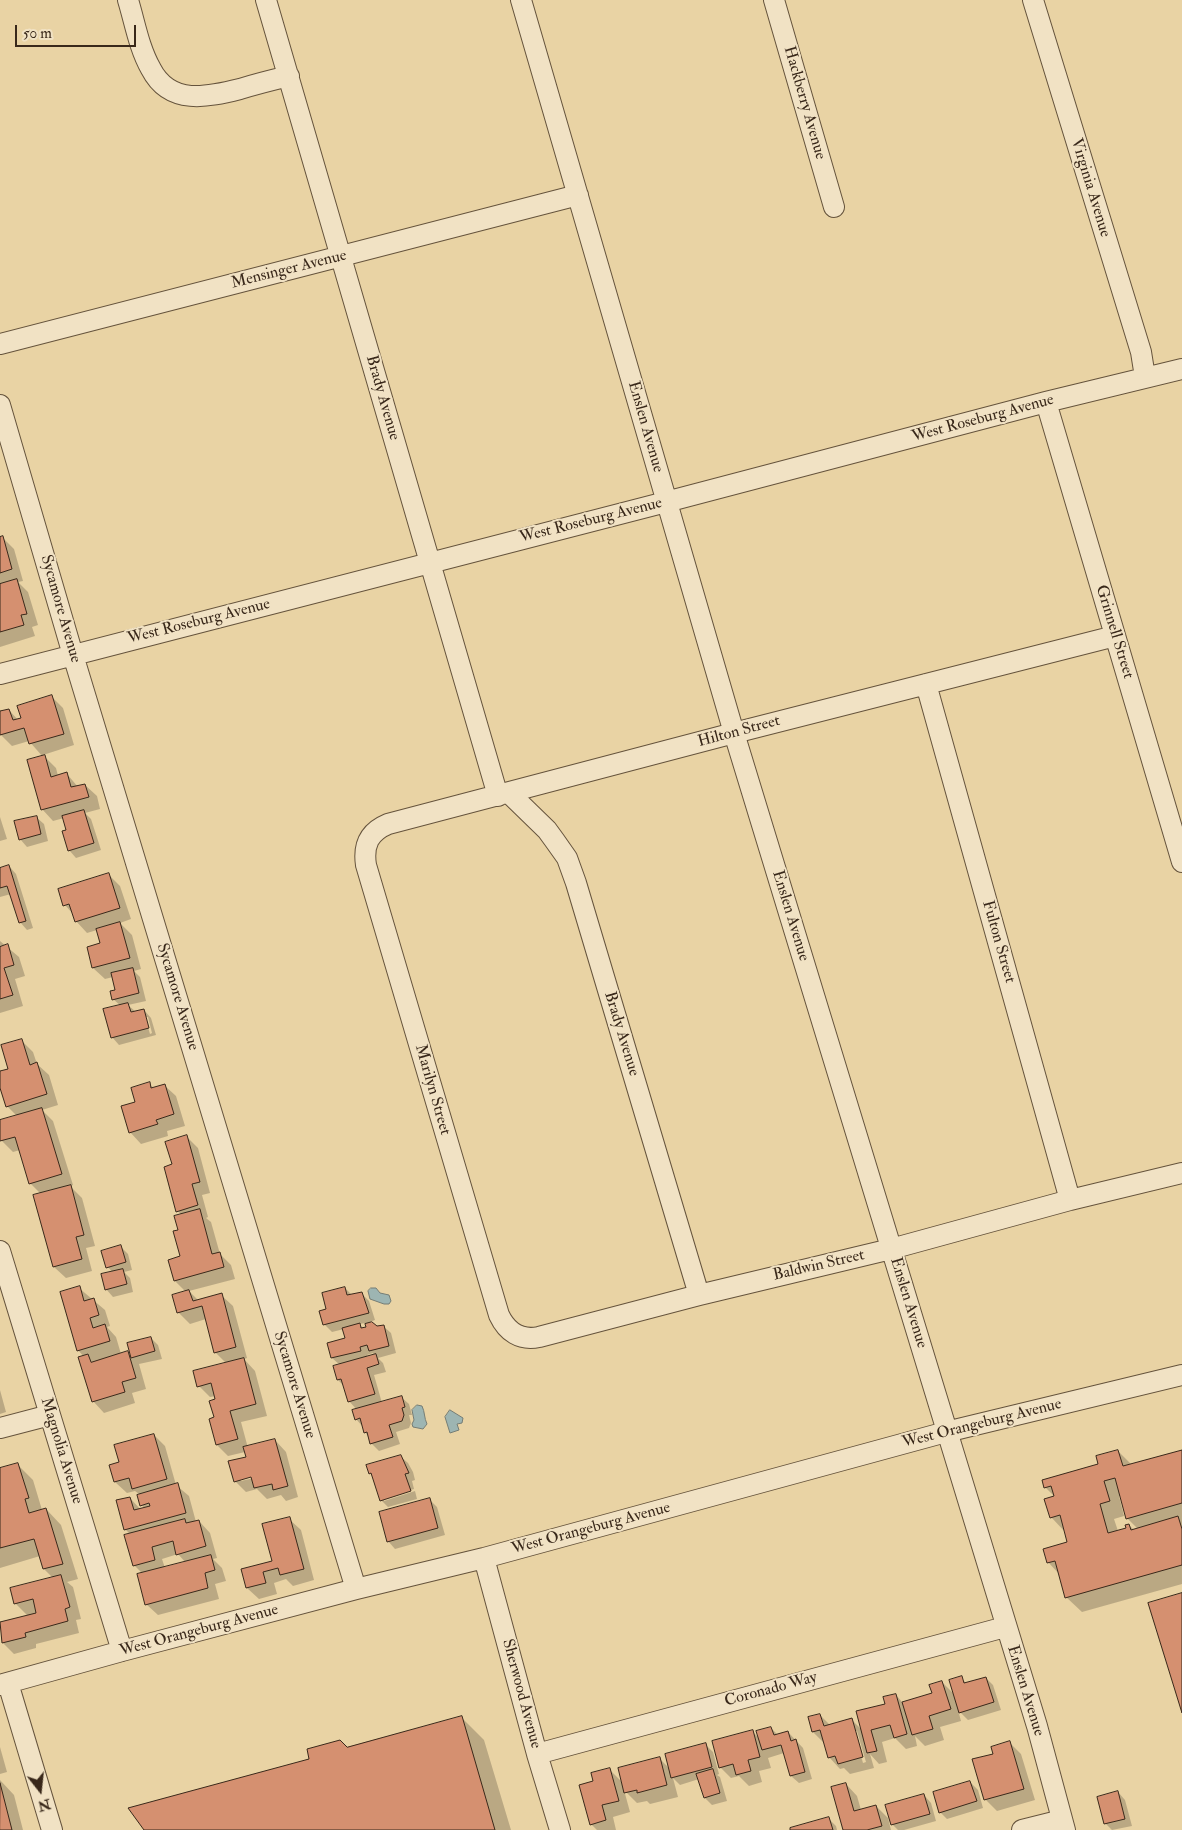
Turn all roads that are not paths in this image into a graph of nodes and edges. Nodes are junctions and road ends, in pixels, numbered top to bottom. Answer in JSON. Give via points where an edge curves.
{"nodes":[{"id":1,"x":128,"y":0,"type":"edge"},
{"id":2,"x":266,"y":0,"type":"edge"},
{"id":3,"x":521,"y":0,"type":"edge"},
{"id":4,"x":774,"y":0,"type":"edge"},
{"id":5,"x":1033,"y":0,"type":"edge"},
{"id":6,"x":288,"y":76,"type":"junction"},
{"id":7,"x":578,"y":196,"type":"junction"},
{"id":8,"x":834,"y":207,"type":"dead end"},
{"id":9,"x":342,"y":256,"type":"junction"},
{"id":10,"x":0,"y":344,"type":"edge"},
{"id":11,"x":1182,"y":369,"type":"edge"},
{"id":12,"x":1145,"y":377,"type":"junction"},
{"id":13,"x":1046,"y":402,"type":"junction"},
{"id":14,"x":0,"y":404,"type":"edge"},
{"id":15,"x":666,"y":502,"type":"junction"},
{"id":16,"x":429,"y":563,"type":"junction"},
{"id":17,"x":1115,"y":636,"type":"junction"},
{"id":18,"x":73,"y":655,"type":"junction"},
{"id":19,"x":0,"y":674,"type":"edge"},
{"id":20,"x":926,"y":684,"type":"junction"},
{"id":21,"x":734,"y":733,"type":"junction"},
{"id":22,"x":504,"y":794,"type":"junction"},
{"id":23,"x":368,"y":840,"type":"joint"},
{"id":24,"x":1182,"y":862,"type":"edge"},
{"id":25,"x":1182,"y":1173,"type":"edge"},
{"id":26,"x":1070,"y":1200,"type":"junction"},
{"id":27,"x":890,"y":1249,"type":"junction"},
{"id":28,"x":0,"y":1252,"type":"edge"},
{"id":29,"x":699,"y":1295,"type":"junction"},
{"id":30,"x":514,"y":1334,"type":"joint"},
{"id":31,"x":1182,"y":1374,"type":"edge"},
{"id":32,"x":50,"y":1415,"type":"junction"},
{"id":33,"x":0,"y":1428,"type":"edge"},
{"id":34,"x":946,"y":1432,"type":"junction"},
{"id":35,"x":484,"y":1558,"type":"junction"},
{"id":36,"x":356,"y":1589,"type":"junction"},
{"id":37,"x":1005,"y":1627,"type":"junction"},
{"id":38,"x":122,"y":1651,"type":"junction"},
{"id":39,"x":4,"y":1684,"type":"edge"},
{"id":40,"x":537,"y":1754,"type":"junction"},
{"id":41,"x":1064,"y":1825,"type":"edge"},
{"id":42,"x":52,"y":1830,"type":"edge"},
{"id":43,"x":560,"y":1830,"type":"edge"},
{"id":44,"x":1022,"y":1830,"type":"edge"}],
"edges":[{"from":1,"to":6,"type":"street","via":[[152,72],[161,83],[176,92],[191,97],[212,96]]},
{"from":2,"to":6,"type":"street","name":"Brady Avenue"},
{"from":3,"to":7,"type":"street","name":"Enslen Avenue"},
{"from":4,"to":8,"type":"street","name":"Hackberry Avenue"},
{"from":5,"to":12,"type":"street","name":"Virginia Avenue","via":[[1141,352]]},
{"from":6,"to":9,"type":"street","name":"Brady Avenue"},
{"from":7,"to":9,"type":"street","name":"Mensinger Avenue"},
{"from":7,"to":15,"type":"street","name":"Enslen Avenue"},
{"from":9,"to":10,"type":"street","name":"Mensinger Avenue"},
{"from":9,"to":16,"type":"street","name":"Brady Avenue"},
{"from":11,"to":12,"type":"street","name":"West Roseburg Avenue"},
{"from":12,"to":13,"type":"street","name":"West Roseburg Avenue"},
{"from":13,"to":15,"type":"street","name":"West Roseburg Avenue"},
{"from":13,"to":17,"type":"street","name":"Grinnell Street"},
{"from":14,"to":18,"type":"street","name":"Sycamore Avenue"},
{"from":15,"to":16,"type":"street","name":"West Roseburg Avenue"},
{"from":15,"to":21,"type":"street","name":"Enslen Avenue"},
{"from":16,"to":18,"type":"street","name":"West Roseburg Avenue"},
{"from":16,"to":22,"type":"street","name":"Brady Avenue"},
{"from":17,"to":20,"type":"street","name":"Hilton Street"},
{"from":17,"to":24,"type":"street","name":"Grinnell Street"},
{"from":18,"to":19,"type":"street","name":"West Roseburg Avenue"},
{"from":18,"to":36,"type":"street","name":"Sycamore Avenue"},
{"from":20,"to":21,"type":"street","name":"Hilton Street"},
{"from":20,"to":26,"type":"street","name":"Fulton Street"},
{"from":21,"to":22,"type":"street","name":"Hilton Street"},
{"from":21,"to":27,"type":"street","name":"Enslen Avenue"},
{"from":22,"to":23,"type":"street","name":"Hilton Street","via":[[388,824]]},
{"from":22,"to":29,"type":"street","name":"Brady Avenue","via":[[547,830],[567,858]]},
{"from":23,"to":30,"type":"street","name":"Marilyn Street","via":[[364,855],[366,865],[499,1314],[503,1324]]},
{"from":25,"to":26,"type":"street","name":"Baldwin Street"},
{"from":26,"to":27,"type":"street","name":"Baldwin Street"},
{"from":27,"to":29,"type":"street","name":"Baldwin Street"},
{"from":27,"to":34,"type":"street","name":"Enslen Avenue"},
{"from":28,"to":32,"type":"street","name":"Magnolia Avenue"},
{"from":29,"to":30,"type":"street","name":"Baldwin Street","via":[[539,1337],[524,1338]]},
{"from":31,"to":34,"type":"street","name":"West Orangeburg Avenue"},
{"from":32,"to":33,"type":"street"},
{"from":32,"to":38,"type":"street","name":"Magnolia Avenue"},
{"from":34,"to":35,"type":"street","name":"West Orangeburg Avenue"},
{"from":34,"to":37,"type":"street","name":"Enslen Avenue"},
{"from":35,"to":36,"type":"street","name":"West Orangeburg Avenue"},
{"from":35,"to":40,"type":"street","name":"Sherwood Avenue"},
{"from":36,"to":38,"type":"street","name":"West Orangeburg Avenue"},
{"from":37,"to":40,"type":"street","name":"Coronado Way"},
{"from":37,"to":41,"type":"street","name":"Enslen Avenue"},
{"from":38,"to":39,"type":"street","name":"West Orangeburg Avenue"},
{"from":39,"to":42,"type":"street"},
{"from":40,"to":43,"type":"street","name":"Sherwood Avenue"},
{"from":41,"to":44,"type":"street"}]}
